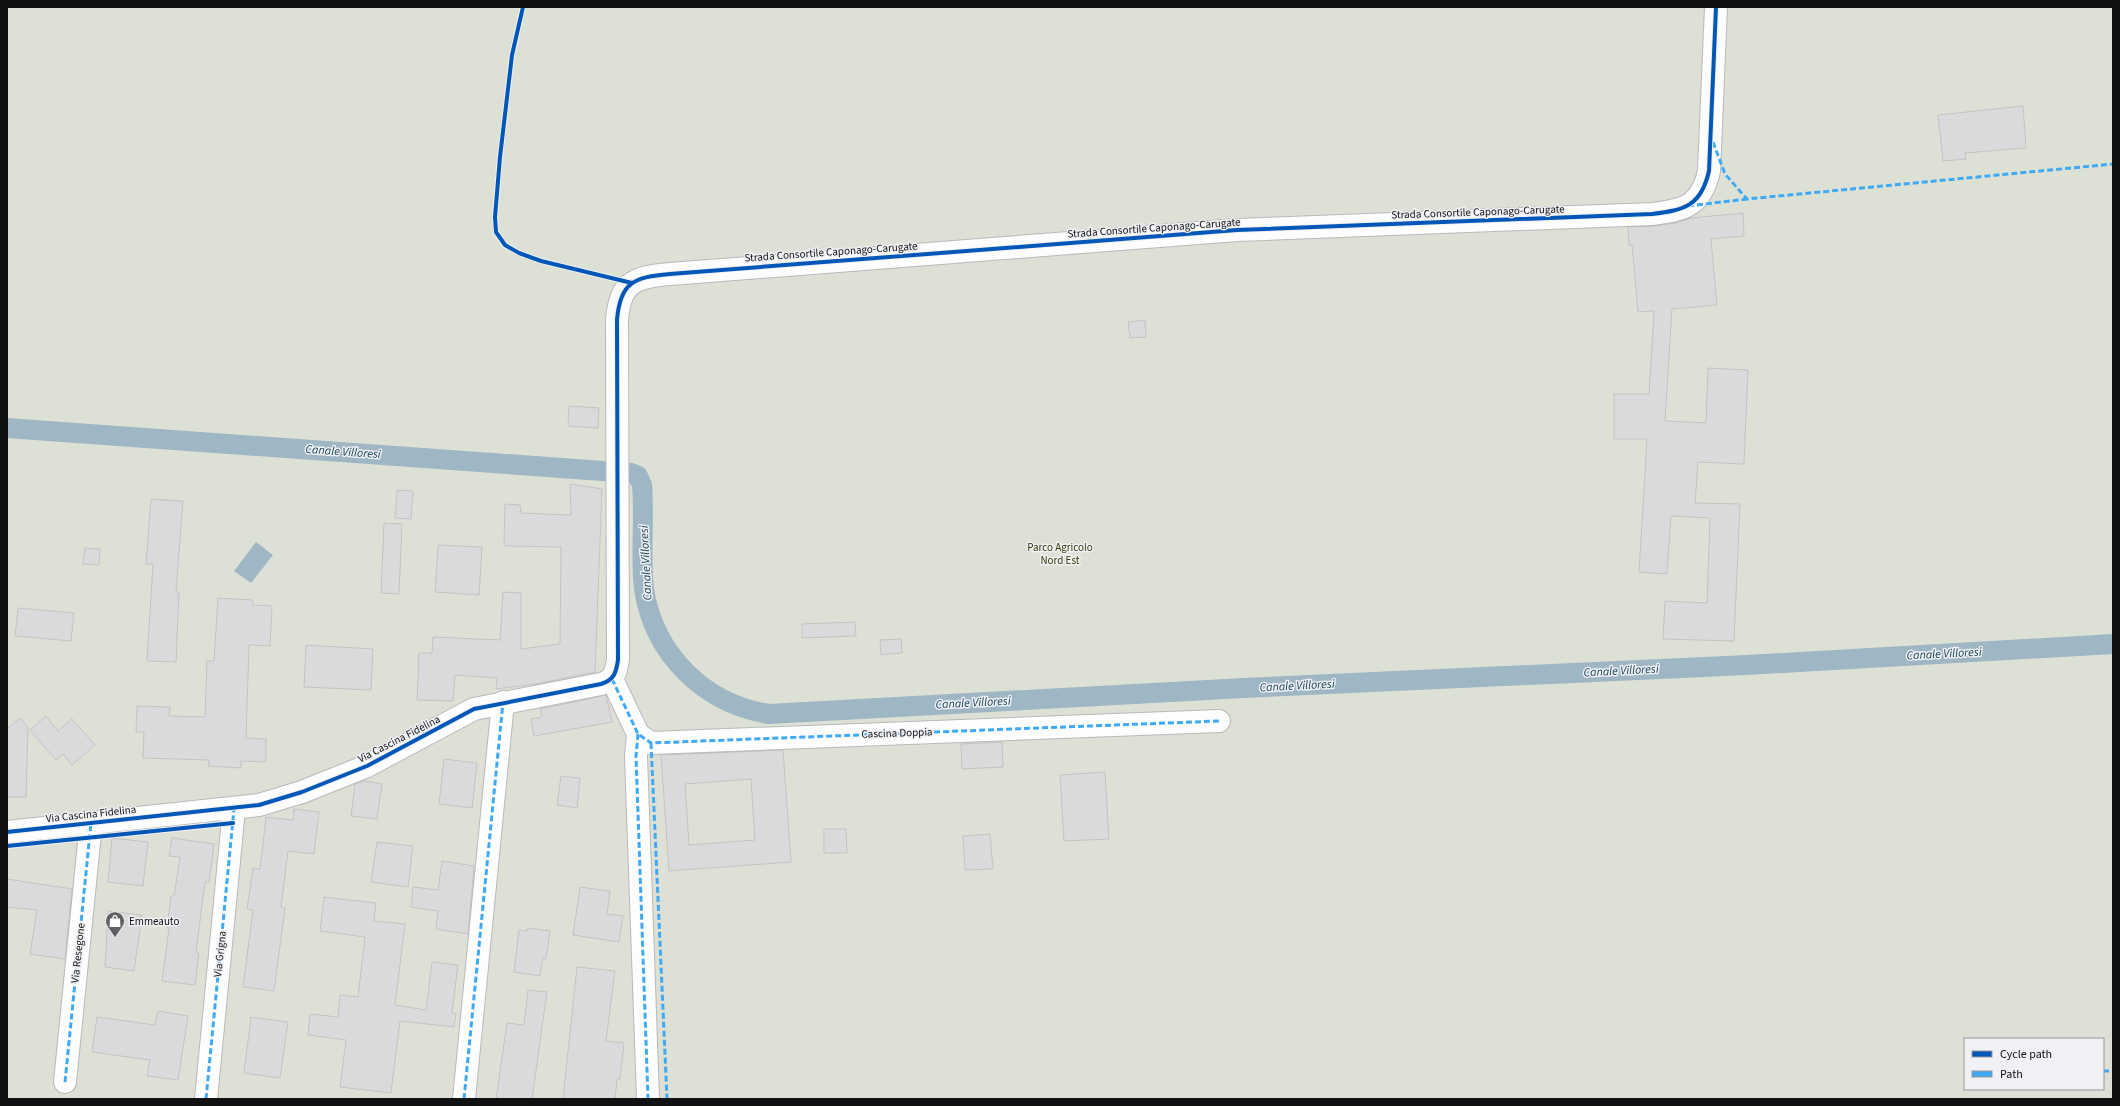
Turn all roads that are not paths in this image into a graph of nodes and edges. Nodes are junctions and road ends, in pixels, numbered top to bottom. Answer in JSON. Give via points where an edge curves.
{"nodes":[{"id":1,"x":1716,"y":7,"type":"edge"},
{"id":2,"x":612,"y":679,"type":"junction"},
{"id":3,"x":503,"y":702,"type":"junction"},
{"id":4,"x":1219,"y":722,"type":"dead end"},
{"id":5,"x":638,"y":734,"type":"junction"},
{"id":6,"x":234,"y":809,"type":"junction"},
{"id":7,"x":91,"y":823,"type":"junction"},
{"id":8,"x":7,"y":832,"type":"edge"},
{"id":9,"x":65,"y":1082,"type":"dead end"},
{"id":10,"x":206,"y":1099,"type":"edge"},
{"id":11,"x":464,"y":1099,"type":"edge"},
{"id":12,"x":648,"y":1099,"type":"edge"}],
"edges":[{"from":1,"to":2,"type":"street","name":"Strada Consortile Caponago-Carugate","via":[[1709,171],[1706,183],[1696,201],[1680,210],[1652,214],[1237,230],[639,278],[627,286],[618,304],[618,660],[617,670]]},
{"from":2,"to":3,"type":"street","name":"Via Cascina Fidelina","via":[[601,684]]},
{"from":2,"to":5,"type":"street"},
{"from":3,"to":6,"type":"street","name":"Via Cascina Fidelina","via":[[474,709],[367,766],[331,782],[274,802]]},
{"from":3,"to":11,"type":"street"},
{"from":4,"to":5,"type":"street","name":"Cascina Doppia","via":[[651,743]]},
{"from":5,"to":12,"type":"street","via":[[636,756]]},
{"from":6,"to":7,"type":"street","name":"Via Cascina Fidelina"},
{"from":6,"to":10,"type":"street","name":"Via Grigna"},
{"from":7,"to":8,"type":"street","name":"Via Cascina Fidelina"},
{"from":7,"to":9,"type":"street","name":"Via Resegone"}]}
